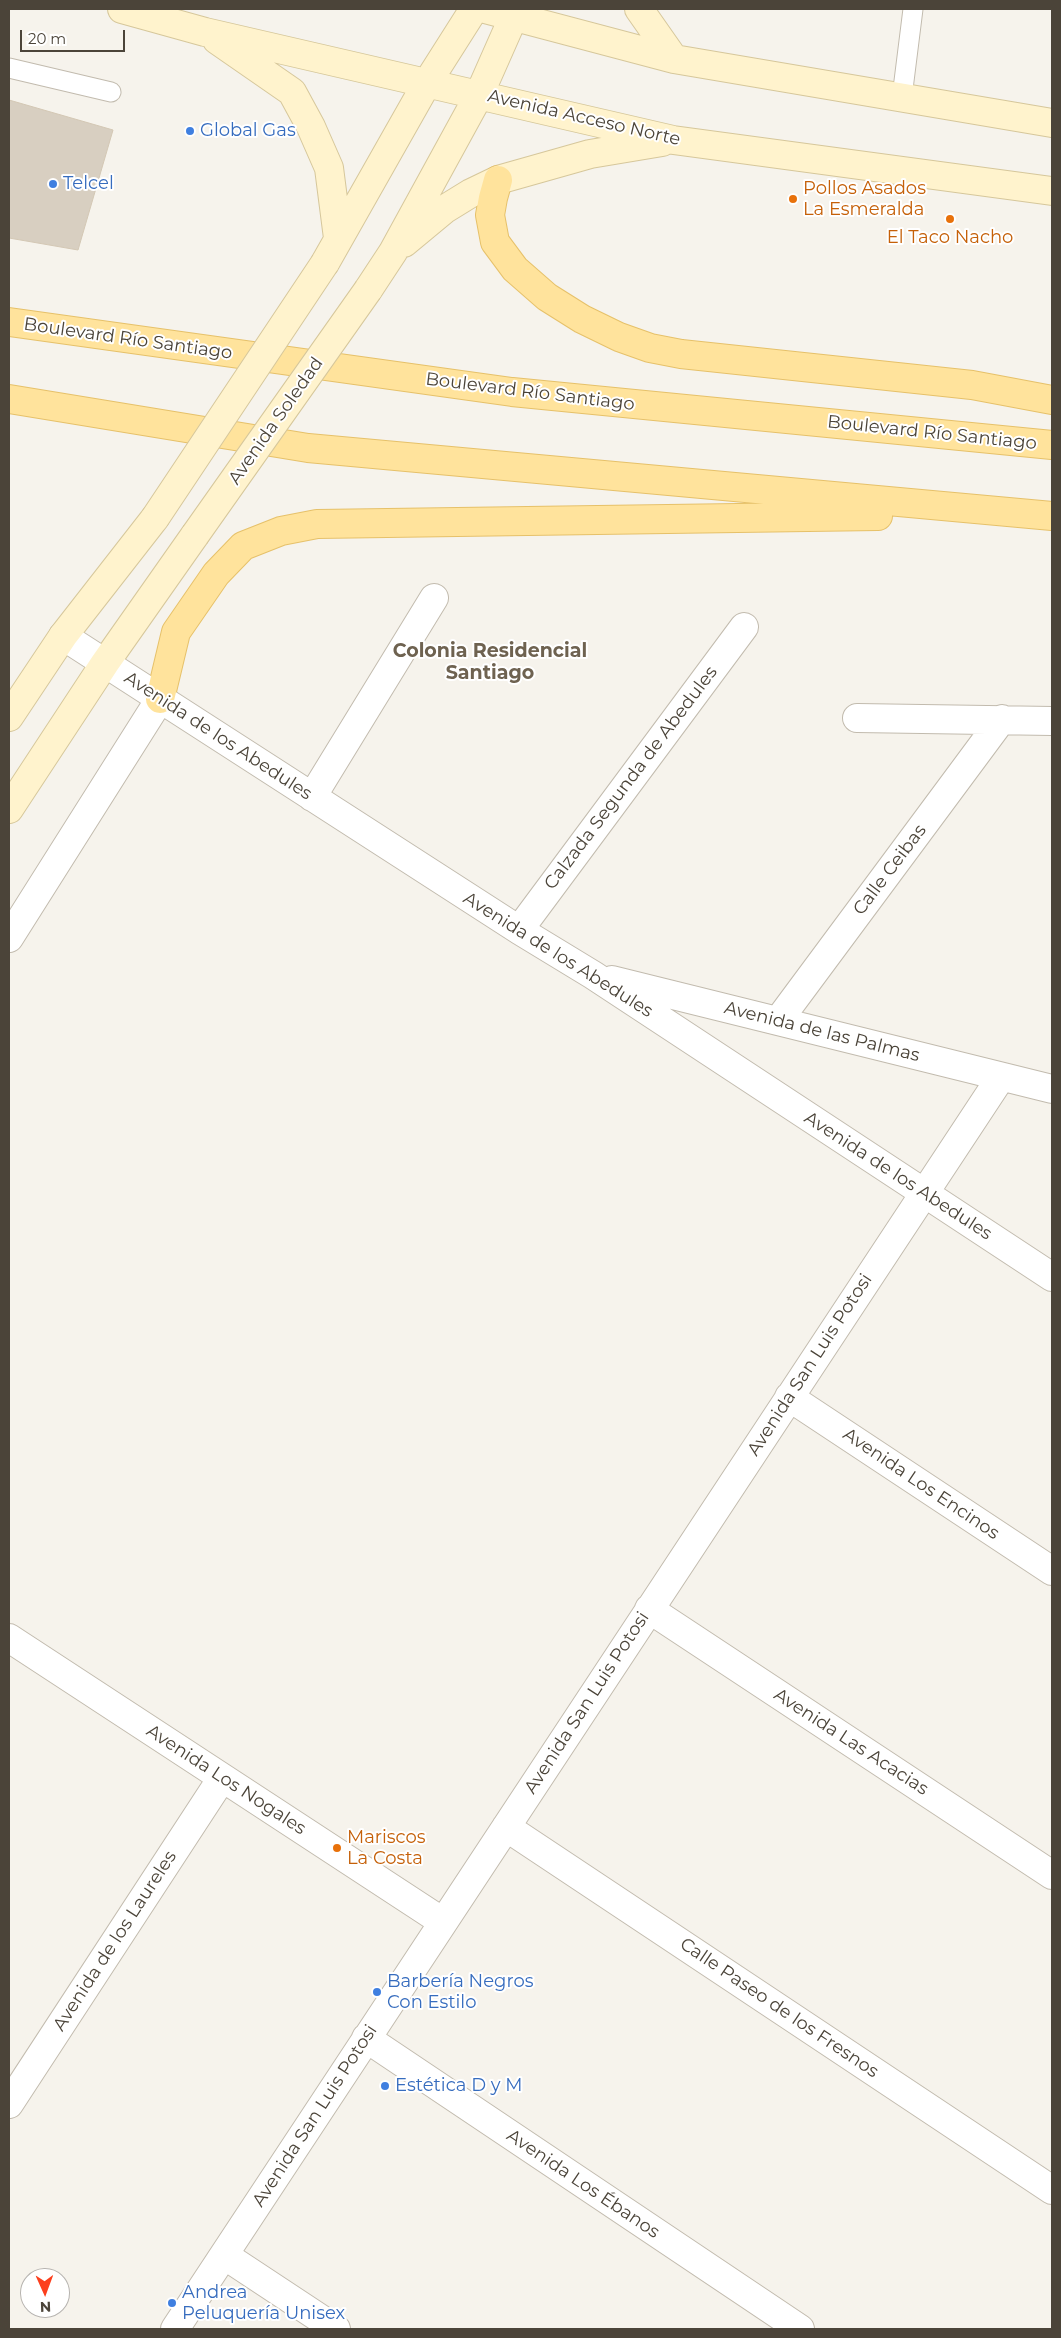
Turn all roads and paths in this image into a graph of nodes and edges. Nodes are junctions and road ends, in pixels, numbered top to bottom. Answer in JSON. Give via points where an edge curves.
{"nodes":[{"id":1,"x":122,"y":9,"type":"edge"},
{"id":2,"x":474,"y":9,"type":"edge"},
{"id":3,"x":485,"y":9,"type":"edge"},
{"id":4,"x":639,"y":9,"type":"edge"},
{"id":5,"x":912,"y":9,"type":"edge"},
{"id":6,"x":516,"y":13,"type":"edge"},
{"id":7,"x":205,"y":32,"type":"junction"},
{"id":8,"x":674,"y":59,"type":"junction"},
{"id":9,"x":9,"y":68,"type":"edge"},
{"id":10,"x":427,"y":82,"type":"junction"},
{"id":11,"x":111,"y":92,"type":"dead end"},
{"id":12,"x":479,"y":95,"type":"junction"},
{"id":13,"x":902,"y":97,"type":"junction"},
{"id":14,"x":1052,"y":122,"type":"edge"},
{"id":15,"x":673,"y":140,"type":"junction"},
{"id":16,"x":498,"y":180,"type":"junction"},
{"id":17,"x":1052,"y":191,"type":"edge"},
{"id":18,"x":338,"y":238,"type":"junction"},
{"id":19,"x":393,"y":252,"type":"junction"},
{"id":20,"x":9,"y":322,"type":"edge"},
{"id":21,"x":9,"y":399,"type":"edge"},
{"id":22,"x":1052,"y":400,"type":"edge"},
{"id":23,"x":1052,"y":445,"type":"edge"},
{"id":24,"x":1017,"y":514,"type":"junction"},
{"id":25,"x":1052,"y":516,"type":"edge"},
{"id":26,"x":434,"y":598,"type":"dead end"},
{"id":27,"x":744,"y":626,"type":"dead end"},
{"id":28,"x":63,"y":636,"type":"junction"},
{"id":29,"x":105,"y":663,"type":"junction"},
{"id":30,"x":160,"y":699,"type":"junction"},
{"id":31,"x":9,"y":717,"type":"edge"},
{"id":32,"x":857,"y":718,"type":"dead end"},
{"id":33,"x":1002,"y":718,"type":"junction"},
{"id":34,"x":1052,"y":721,"type":"edge"},
{"id":35,"x":312,"y":797,"type":"junction"},
{"id":36,"x":9,"y":809,"type":"edge"},
{"id":37,"x":519,"y":930,"type":"junction"},
{"id":38,"x":9,"y":938,"type":"edge"},
{"id":39,"x":593,"y":976,"type":"junction"},
{"id":40,"x":778,"y":1021,"type":"junction"},
{"id":41,"x":1001,"y":1077,"type":"junction"},
{"id":42,"x":1052,"y":1090,"type":"edge"},
{"id":43,"x":923,"y":1193,"type":"junction"},
{"id":44,"x":1052,"y":1276,"type":"edge"},
{"id":45,"x":789,"y":1397,"type":"junction"},
{"id":46,"x":1052,"y":1571,"type":"edge"},
{"id":47,"x":649,"y":1609,"type":"junction"},
{"id":48,"x":9,"y":1638,"type":"edge"},
{"id":49,"x":222,"y":1778,"type":"junction"},
{"id":50,"x":506,"y":1827,"type":"junction"},
{"id":51,"x":1052,"y":1875,"type":"edge"},
{"id":52,"x":443,"y":1922,"type":"junction"},
{"id":53,"x":366,"y":2038,"type":"junction"},
{"id":54,"x":9,"y":2104,"type":"edge"},
{"id":55,"x":1052,"y":2190,"type":"edge"},
{"id":56,"x":224,"y":2255,"type":"junction"},
{"id":57,"x":175,"y":2329,"type":"edge"},
{"id":58,"x":336,"y":2329,"type":"edge"},
{"id":59,"x":800,"y":2329,"type":"edge"}],
"edges":[{"from":1,"to":7,"type":"main road","name":"Avenida Acceso Norte"},
{"from":2,"to":10,"type":"main road"},
{"from":3,"to":6,"type":"main road"},
{"from":4,"to":8,"type":"main road"},
{"from":5,"to":13,"type":"lane"},
{"from":6,"to":8,"type":"main road"},
{"from":6,"to":12,"type":"main road","name":"Avenida Soledad"},
{"from":7,"to":10,"type":"main road","name":"Avenida Acceso Norte"},
{"from":7,"to":18,"type":"main road","via":[[292,92],[329,168]]},
{"from":8,"to":13,"type":"main road"},
{"from":9,"to":11,"type":"lane"},
{"from":10,"to":12,"type":"main road","name":"Avenida Acceso Norte"},
{"from":10,"to":18,"type":"main road"},
{"from":12,"to":15,"type":"main road","name":"Avenida Acceso Norte"},
{"from":12,"to":19,"type":"main road","name":"Avenida Soledad"},
{"from":13,"to":14,"type":"main road"},
{"from":15,"to":16,"type":"main road","via":[[590,154]]},
{"from":15,"to":17,"type":"main road","name":"Avenida Acceso Norte"},
{"from":16,"to":19,"type":"main road","via":[[445,209]]},
{"from":16,"to":22,"type":"main road","via":[[490,215],[495,242],[514,269],[582,319],[619,336],[650,348],[681,354],[972,385]]},
{"from":18,"to":28,"type":"main road","bridge":true,"via":[[325,263],[155,518]]},
{"from":19,"to":29,"type":"main road","name":"Avenida Soledad","bridge":true},
{"from":20,"to":23,"type":"main road","name":"Boulevard Río Santiago","via":[[512,392]]},
{"from":21,"to":24,"type":"main road","via":[[308,448]]},
{"from":24,"to":25,"type":"main road"},
{"from":24,"to":30,"type":"main road","via":[[317,524],[281,531],[243,546],[216,574],[176,632]]},
{"from":26,"to":35,"type":"street"},
{"from":27,"to":37,"type":"street","name":"Calzada Segunda de Abedules"},
{"from":28,"to":29,"type":"street","name":"Avenida de los Abedules"},
{"from":28,"to":31,"type":"main road"},
{"from":29,"to":30,"type":"street","name":"Avenida de los Abedules"},
{"from":29,"to":36,"type":"main road","name":"Avenida Soledad"},
{"from":30,"to":35,"type":"street","name":"Avenida de los Abedules"},
{"from":30,"to":38,"type":"street"},
{"from":32,"to":33,"type":"street"},
{"from":33,"to":34,"type":"street"},
{"from":33,"to":40,"type":"street","name":"Calle Ceibas"},
{"from":35,"to":37,"type":"street","name":"Avenida de los Abedules"},
{"from":37,"to":39,"type":"street","name":"Avenida de los Abedules"},
{"from":39,"to":40,"type":"street","name":"Avenida de las Palmas"},
{"from":39,"to":43,"type":"street","name":"Avenida de los Abedules"},
{"from":40,"to":41,"type":"street","name":"Avenida de las Palmas"},
{"from":41,"to":42,"type":"street","name":"Avenida de las Palmas"},
{"from":41,"to":43,"type":"street","name":"Avenida San Luis Potosi"},
{"from":43,"to":44,"type":"street","name":"Avenida de los Abedules"},
{"from":43,"to":45,"type":"street","name":"Avenida San Luis Potosi"},
{"from":45,"to":46,"type":"street","name":"Avenida Los Encinos"},
{"from":45,"to":47,"type":"street","name":"Avenida San Luis Potosi"},
{"from":47,"to":50,"type":"street","name":"Avenida San Luis Potosi"},
{"from":47,"to":51,"type":"street","name":"Avenida Las Acacias"},
{"from":48,"to":49,"type":"street","name":"Avenida Los Nogales"},
{"from":49,"to":52,"type":"street","name":"Avenida Los Nogales"},
{"from":49,"to":54,"type":"street","name":"Avenida de los Laureles"},
{"from":50,"to":52,"type":"street","name":"Avenida San Luis Potosi"},
{"from":50,"to":55,"type":"street","name":"Calle Paseo de los Fresnos"},
{"from":52,"to":53,"type":"street","name":"Avenida San Luis Potosi"},
{"from":53,"to":56,"type":"street","name":"Avenida San Luis Potosi"},
{"from":53,"to":59,"type":"street","name":"Avenida Los Ébanos"},
{"from":56,"to":57,"type":"street","name":"Avenida San Luis Potosi"},
{"from":56,"to":58,"type":"street"}]}
